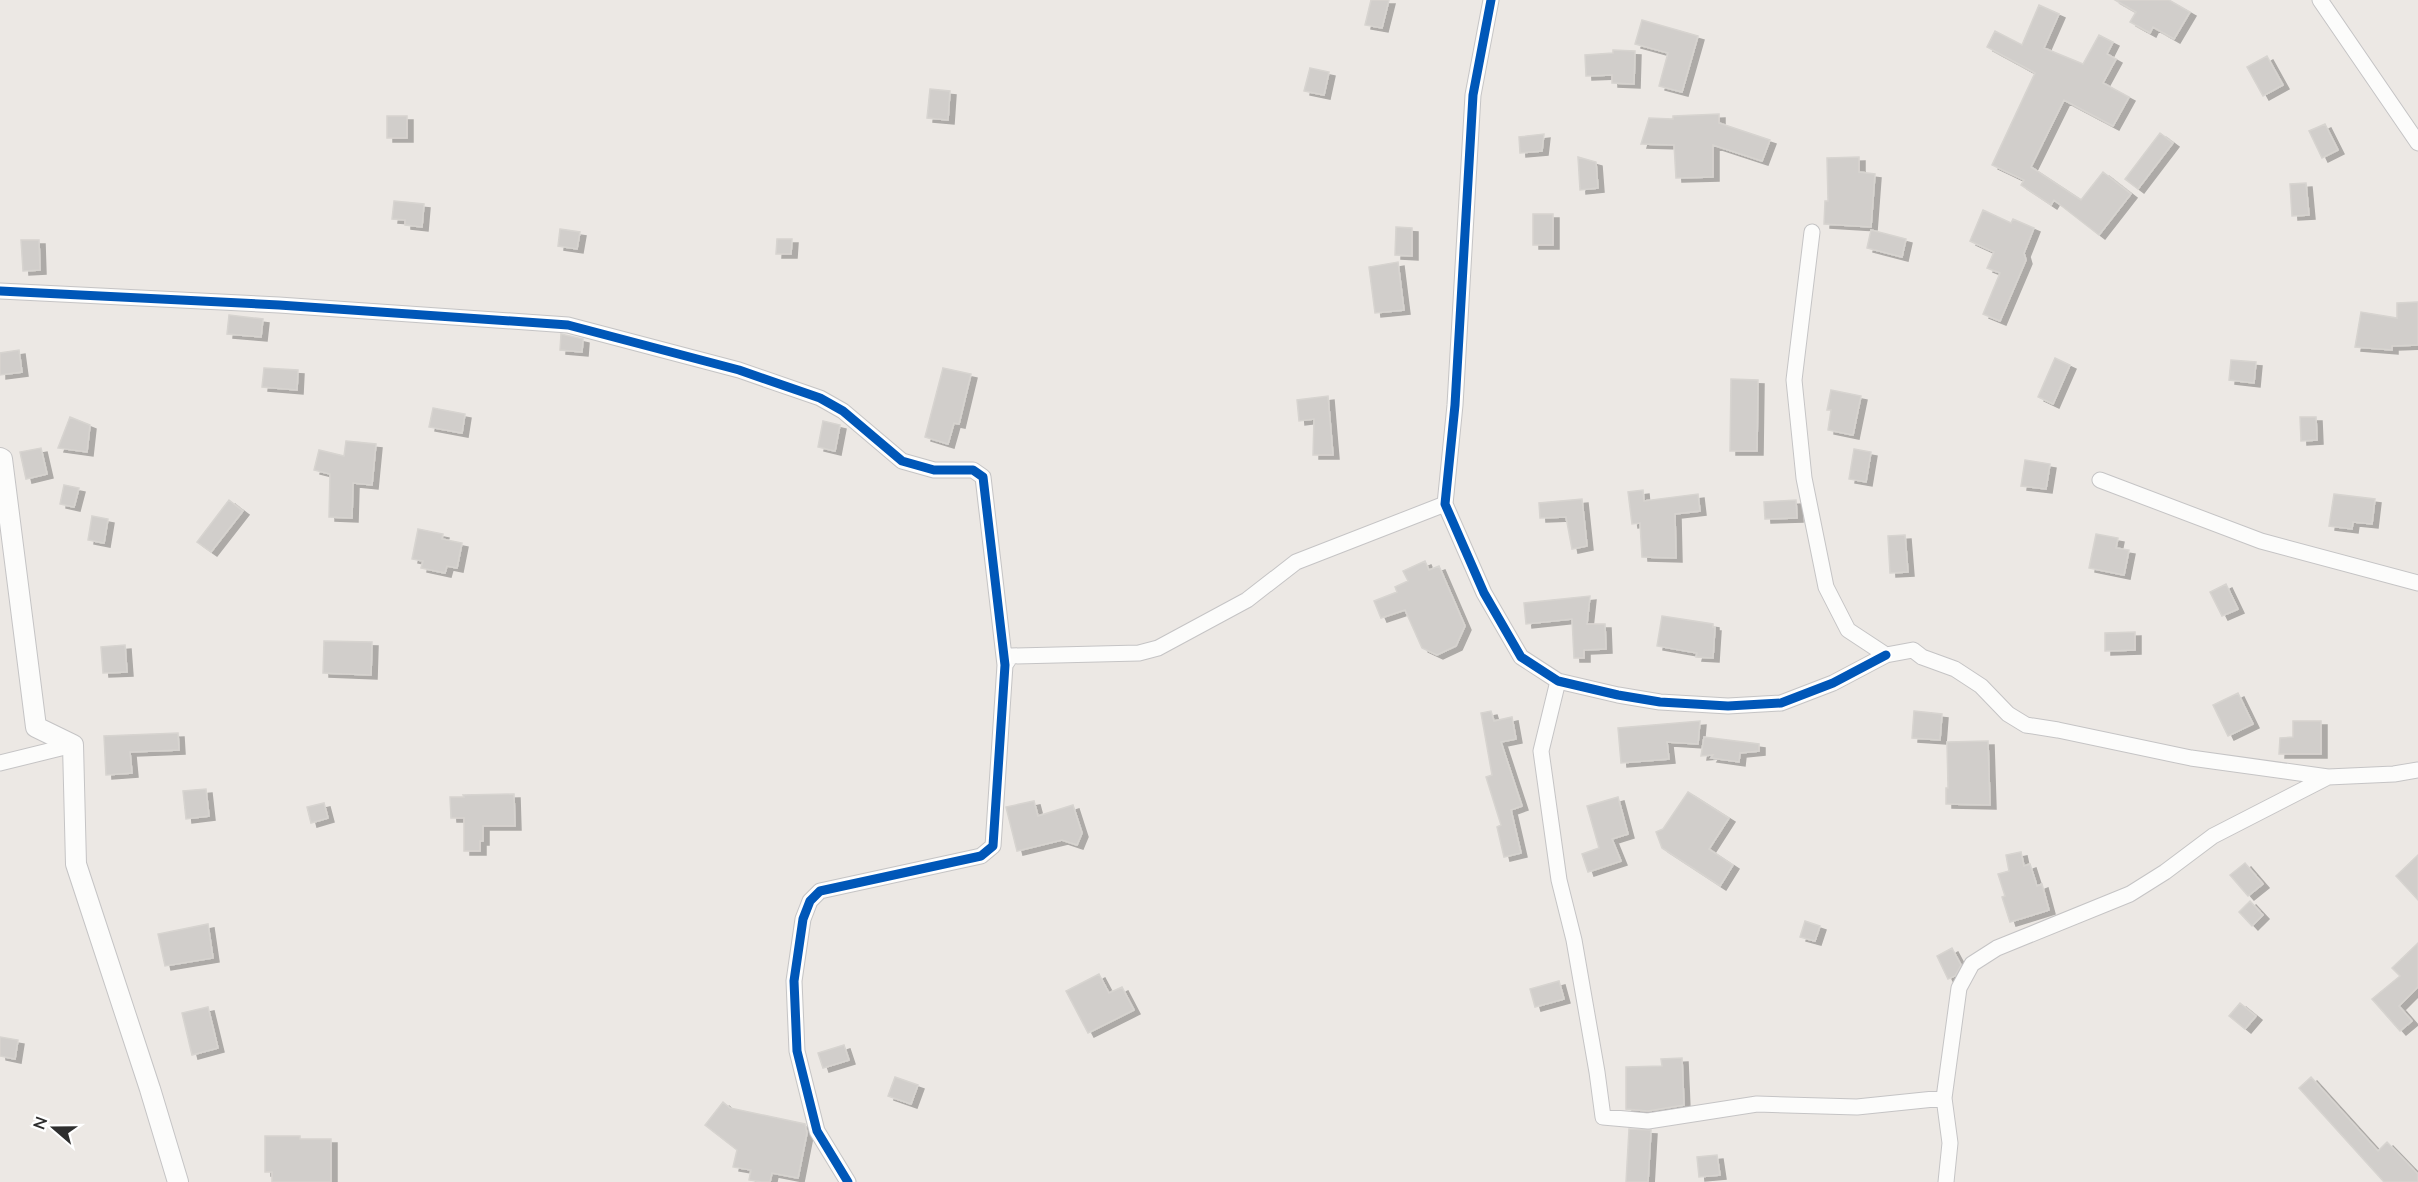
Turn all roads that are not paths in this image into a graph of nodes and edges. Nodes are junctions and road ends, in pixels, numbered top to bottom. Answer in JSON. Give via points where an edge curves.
{"nodes":[{"id":1,"x":1491,"y":0,"type":"edge"},
{"id":2,"x":2320,"y":0,"type":"edge"},
{"id":3,"x":2418,"y":143,"type":"edge"},
{"id":4,"x":1812,"y":232,"type":"dead end"},
{"id":5,"x":0,"y":291,"type":"edge"},
{"id":6,"x":1,"y":459,"type":"edge"},
{"id":7,"x":2100,"y":480,"type":"dead end"},
{"id":8,"x":1445,"y":504,"type":"junction"},
{"id":9,"x":2418,"y":583,"type":"edge"},
{"id":10,"x":1886,"y":654,"type":"junction"},
{"id":11,"x":1005,"y":665,"type":"junction"},
{"id":12,"x":1558,"y":681,"type":"junction"},
{"id":13,"x":73,"y":745,"type":"junction"},
{"id":14,"x":0,"y":763,"type":"edge"},
{"id":15,"x":2418,"y":770,"type":"edge"},
{"id":16,"x":2328,"y":777,"type":"junction"},
{"id":17,"x":1944,"y":1098,"type":"junction"},
{"id":18,"x":178,"y":1182,"type":"edge"},
{"id":19,"x":848,"y":1182,"type":"edge"},
{"id":20,"x":1946,"y":1182,"type":"edge"}],
"edges":[{"from":1,"to":8,"type":"street","via":[[1473,95],[1455,405]]},
{"from":2,"to":3,"type":"street"},
{"from":4,"to":10,"type":"street","via":[[1794,380],[1804,478],[1826,587],[1848,630]]},
{"from":5,"to":11,"type":"street","via":[[568,325],[739,370],[820,398],[843,411],[902,461],[934,470],[973,470],[983,477]]},
{"from":6,"to":13,"type":"street","via":[[36,727]]},
{"from":7,"to":9,"type":"street","via":[[2261,541]]},
{"from":8,"to":11,"type":"street","via":[[1296,562],[1247,600],[1158,648],[1139,653],[1011,656]]},
{"from":8,"to":12,"type":"street","via":[[1484,593],[1521,657]]},
{"from":10,"to":12,"type":"street","via":[[1833,683],[1781,703],[1728,706],[1660,702]]},
{"from":10,"to":16,"type":"street","via":[[1912,650],[1955,669],[2026,725],[2191,758]]},
{"from":11,"to":19,"type":"street","via":[[993,846],[981,856],[820,891],[810,901],[803,919],[794,981],[797,1051],[817,1131]]},
{"from":12,"to":17,"type":"street","via":[[1540,751],[1558,880],[1574,940],[1603,1117],[1648,1121],[1757,1104],[1857,1107]]},
{"from":13,"to":14,"type":"street"},
{"from":13,"to":18,"type":"street","via":[[76,864]]},
{"from":15,"to":16,"type":"street"},
{"from":16,"to":17,"type":"street","via":[[2212,836],[2130,894],[1997,948],[1972,964],[1959,988]]},
{"from":17,"to":20,"type":"street","via":[[1950,1143]]}]}
